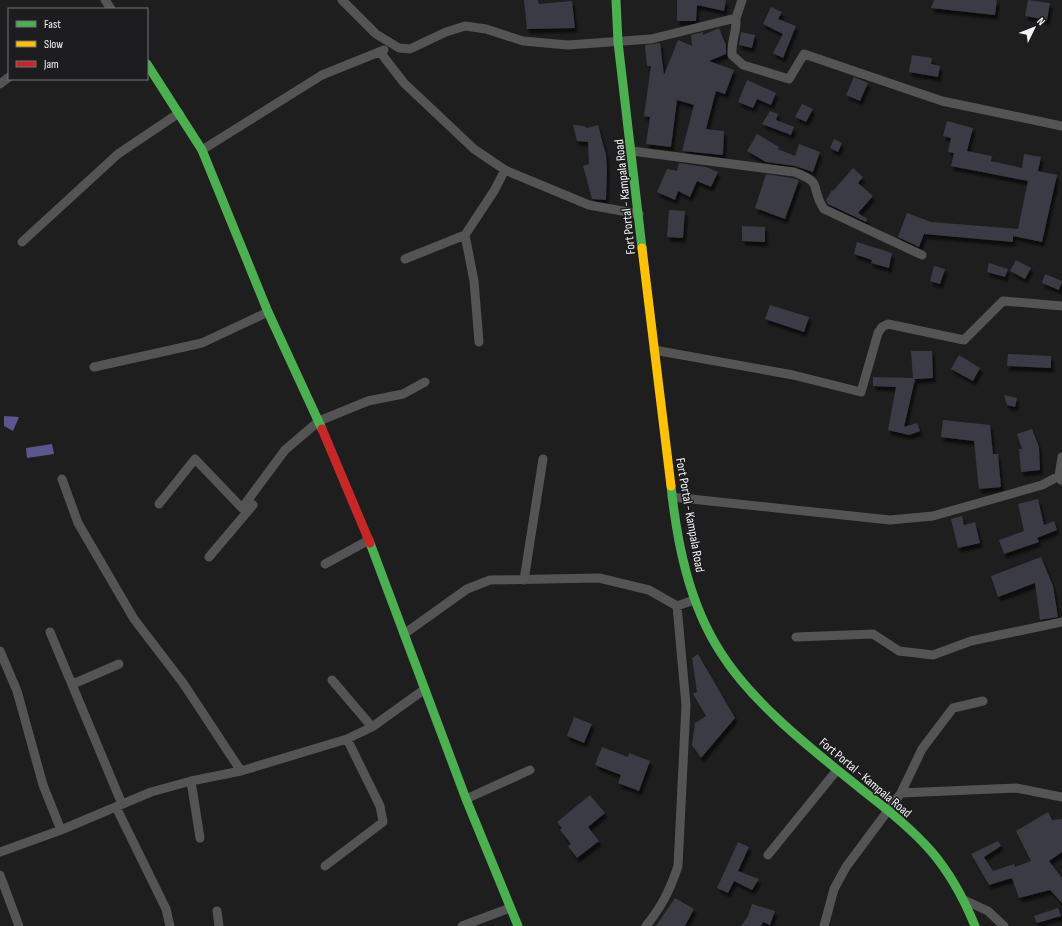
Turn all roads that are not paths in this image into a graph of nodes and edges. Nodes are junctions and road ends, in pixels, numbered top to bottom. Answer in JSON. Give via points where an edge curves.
{"nodes":[{"id":1,"x":342,"y":0,"type":"edge"},
{"id":2,"x":616,"y":0,"type":"edge"},
{"id":3,"x":742,"y":0,"type":"edge"},
{"id":4,"x":736,"y":18,"type":"junction"},
{"id":5,"x":618,"y":42,"type":"junction"},
{"id":6,"x":394,"y":46,"type":"junction"},
{"id":7,"x":380,"y":52,"type":"junction"},
{"id":8,"x":148,"y":65,"type":"edge"},
{"id":9,"x":8,"y":78,"type":"edge"},
{"id":10,"x":0,"y":84,"type":"edge"},
{"id":11,"x":180,"y":113,"type":"junction"},
{"id":12,"x":1062,"y":126,"type":"edge"},
{"id":13,"x":202,"y":150,"type":"junction"},
{"id":14,"x":632,"y":151,"type":"junction"},
{"id":15,"x":505,"y":170,"type":"junction"},
{"id":16,"x":639,"y":214,"type":"junction"},
{"id":17,"x":465,"y":235,"type":"junction"},
{"id":18,"x":22,"y":242,"type":"dead end"},
{"id":19,"x":922,"y":255,"type":"dead end"},
{"id":20,"x":405,"y":259,"type":"dead end"},
{"id":21,"x":1062,"y":306,"type":"edge"},
{"id":22,"x":268,"y":312,"type":"junction"},
{"id":23,"x":479,"y":342,"type":"dead end"},
{"id":24,"x":654,"y":350,"type":"junction"},
{"id":25,"x":94,"y":367,"type":"dead end"},
{"id":26,"x":425,"y":382,"type":"dead end"},
{"id":27,"x":319,"y":421,"type":"junction"},
{"id":28,"x":1062,"y":457,"type":"edge"},
{"id":29,"x":543,"y":459,"type":"dead end"},
{"id":30,"x":62,"y":479,"type":"dead end"},
{"id":31,"x":1060,"y":479,"type":"edge"},
{"id":32,"x":672,"y":497,"type":"junction"},
{"id":33,"x":248,"y":500,"type":"junction"},
{"id":34,"x":159,"y":504,"type":"dead end"},
{"id":35,"x":369,"y":540,"type":"junction"},
{"id":36,"x":209,"y":557,"type":"dead end"},
{"id":37,"x":325,"y":564,"type":"dead end"},
{"id":38,"x":524,"y":580,"type":"junction"},
{"id":39,"x":694,"y":600,"type":"junction"},
{"id":40,"x":677,"y":606,"type":"junction"},
{"id":41,"x":1062,"y":622,"type":"edge"},
{"id":42,"x":50,"y":632,"type":"dead end"},
{"id":43,"x":404,"y":634,"type":"junction"},
{"id":44,"x":796,"y":637,"type":"dead end"},
{"id":45,"x":0,"y":651,"type":"edge"},
{"id":46,"x":119,"y":664,"type":"dead end"},
{"id":47,"x":332,"y":680,"type":"dead end"},
{"id":48,"x":73,"y":684,"type":"junction"},
{"id":49,"x":425,"y":689,"type":"junction"},
{"id":50,"x":983,"y":701,"type":"dead end"},
{"id":51,"x":372,"y":727,"type":"junction"},
{"id":52,"x":347,"y":740,"type":"junction"},
{"id":53,"x":530,"y":770,"type":"dead end"},
{"id":54,"x":837,"y":770,"type":"junction"},
{"id":55,"x":241,"y":771,"type":"junction"},
{"id":56,"x":191,"y":781,"type":"junction"},
{"id":57,"x":901,"y":794,"type":"junction"},
{"id":58,"x":1062,"y":797,"type":"edge"},
{"id":59,"x":466,"y":799,"type":"junction"},
{"id":60,"x":119,"y":805,"type":"junction"},
{"id":61,"x":889,"y":811,"type":"junction"},
{"id":62,"x":61,"y":830,"type":"junction"},
{"id":63,"x":200,"y":838,"type":"dead end"},
{"id":64,"x":0,"y":852,"type":"edge"},
{"id":65,"x":768,"y":855,"type":"dead end"},
{"id":66,"x":325,"y":866,"type":"dead end"},
{"id":67,"x":0,"y":875,"type":"edge"},
{"id":68,"x":964,"y":900,"type":"junction"},
{"id":69,"x":510,"y":908,"type":"junction"},
{"id":70,"x":217,"y":911,"type":"dead end"},
{"id":71,"x":19,"y":926,"type":"edge"},
{"id":72,"x":170,"y":926,"type":"edge"},
{"id":73,"x":219,"y":926,"type":"edge"},
{"id":74,"x":462,"y":926,"type":"edge"},
{"id":75,"x":518,"y":926,"type":"edge"},
{"id":76,"x":646,"y":926,"type":"edge"},
{"id":77,"x":824,"y":926,"type":"edge"},
{"id":78,"x":975,"y":926,"type":"edge"},
{"id":79,"x":1004,"y":926,"type":"edge"}],
"edges":[{"from":1,"to":6,"type":"street","via":[[376,34]]},
{"from":2,"to":5,"type":"main road","name":"Fort Portal - Kampala Road"},
{"from":3,"to":4,"type":"street"},
{"from":4,"to":5,"type":"street","via":[[651,39]]},
{"from":4,"to":12,"type":"street","via":[[737,30],[732,55],[743,65],[789,79],[804,54],[942,101]]},
{"from":5,"to":6,"type":"street","via":[[568,45],[523,41],[486,29],[465,26],[410,49]]},
{"from":5,"to":14,"type":"main road","name":"Fort Portal - Kampala Road"},
{"from":6,"to":7,"type":"street"},
{"from":7,"to":13,"type":"street","via":[[322,75]]},
{"from":7,"to":15,"type":"street","via":[[404,83],[474,149]]},
{"from":8,"to":11,"type":"main road"},
{"from":9,"to":10,"type":"street"},
{"from":11,"to":13,"type":"main road"},
{"from":11,"to":18,"type":"street","via":[[118,154]]},
{"from":13,"to":22,"type":"main road"},
{"from":14,"to":16,"type":"main road","name":"Fort Portal - Kampala Road"},
{"from":14,"to":19,"type":"street","via":[[794,172],[808,177],[814,182],[819,202],[824,209]]},
{"from":15,"to":16,"type":"street","via":[[589,205]]},
{"from":15,"to":17,"type":"street"},
{"from":16,"to":24,"type":"main road","name":"Fort Portal - Kampala Road"},
{"from":17,"to":20,"type":"street"},
{"from":17,"to":23,"type":"street","via":[[474,281]]},
{"from":21,"to":24,"type":"street","via":[[1003,301],[964,340],[888,324],[878,333],[861,392],[792,375]]},
{"from":22,"to":25,"type":"street","via":[[202,343]]},
{"from":22,"to":27,"type":"main road"},
{"from":24,"to":32,"type":"main road","name":"Fort Portal - Kampala Road"},
{"from":26,"to":27,"type":"street","via":[[403,394],[368,401]]},
{"from":27,"to":33,"type":"street","via":[[284,450]]},
{"from":27,"to":35,"type":"main road"},
{"from":28,"to":31,"type":"street"},
{"from":29,"to":38,"type":"street"},
{"from":30,"to":55,"type":"street","via":[[78,523],[134,619],[183,683]]},
{"from":31,"to":32,"type":"street","via":[[934,516],[890,520]]},
{"from":32,"to":39,"type":"main road","name":"Fort Portal - Kampala Road","via":[[683,559]]},
{"from":33,"to":34,"type":"street","via":[[242,508],[195,459]]},
{"from":33,"to":36,"type":"street","via":[[253,505]]},
{"from":35,"to":37,"type":"street"},
{"from":35,"to":43,"type":"main road"},
{"from":38,"to":40,"type":"street","via":[[599,578],[649,590]]},
{"from":38,"to":43,"type":"street","via":[[490,580],[466,590]]},
{"from":39,"to":40,"type":"street"},
{"from":39,"to":54,"type":"main road","name":"Fort Portal - Kampala Road","via":[[717,648],[743,682],[774,715]]},
{"from":40,"to":76,"type":"street","via":[[686,705],[678,866],[662,906]]},
{"from":41,"to":44,"type":"street","via":[[972,641],[933,655],[899,651],[873,634]]},
{"from":42,"to":48,"type":"street"},
{"from":43,"to":49,"type":"main road"},
{"from":45,"to":62,"type":"street","via":[[17,691],[42,784]]},
{"from":46,"to":48,"type":"street"},
{"from":47,"to":51,"type":"street"},
{"from":48,"to":60,"type":"street"},
{"from":49,"to":51,"type":"street"},
{"from":49,"to":59,"type":"main road"},
{"from":50,"to":57,"type":"street","via":[[954,708],[922,749]]},
{"from":51,"to":52,"type":"street"},
{"from":52,"to":55,"type":"street"},
{"from":52,"to":66,"type":"street","via":[[380,806],[383,822]]},
{"from":53,"to":59,"type":"street"},
{"from":54,"to":61,"type":"main road","name":"Fort Portal - Kampala Road"},
{"from":54,"to":65,"type":"street"},
{"from":55,"to":56,"type":"street"},
{"from":56,"to":60,"type":"street","via":[[151,792]]},
{"from":56,"to":63,"type":"street"},
{"from":57,"to":58,"type":"street","via":[[1016,788]]},
{"from":57,"to":61,"type":"street"},
{"from":59,"to":69,"type":"main road"},
{"from":60,"to":62,"type":"street"},
{"from":60,"to":72,"type":"street","via":[[166,909]]},
{"from":61,"to":68,"type":"main road","name":"Fort Portal - Kampala Road","via":[[931,851]]},
{"from":61,"to":77,"type":"street","via":[[843,873],[834,889]]},
{"from":62,"to":64,"type":"street"},
{"from":67,"to":71,"type":"street"},
{"from":68,"to":78,"type":"main road","name":"Fort Portal - Kampala Road"},
{"from":68,"to":79,"type":"street","via":[[988,911]]},
{"from":69,"to":74,"type":"street"},
{"from":69,"to":75,"type":"main road"},
{"from":70,"to":73,"type":"street"}]}
